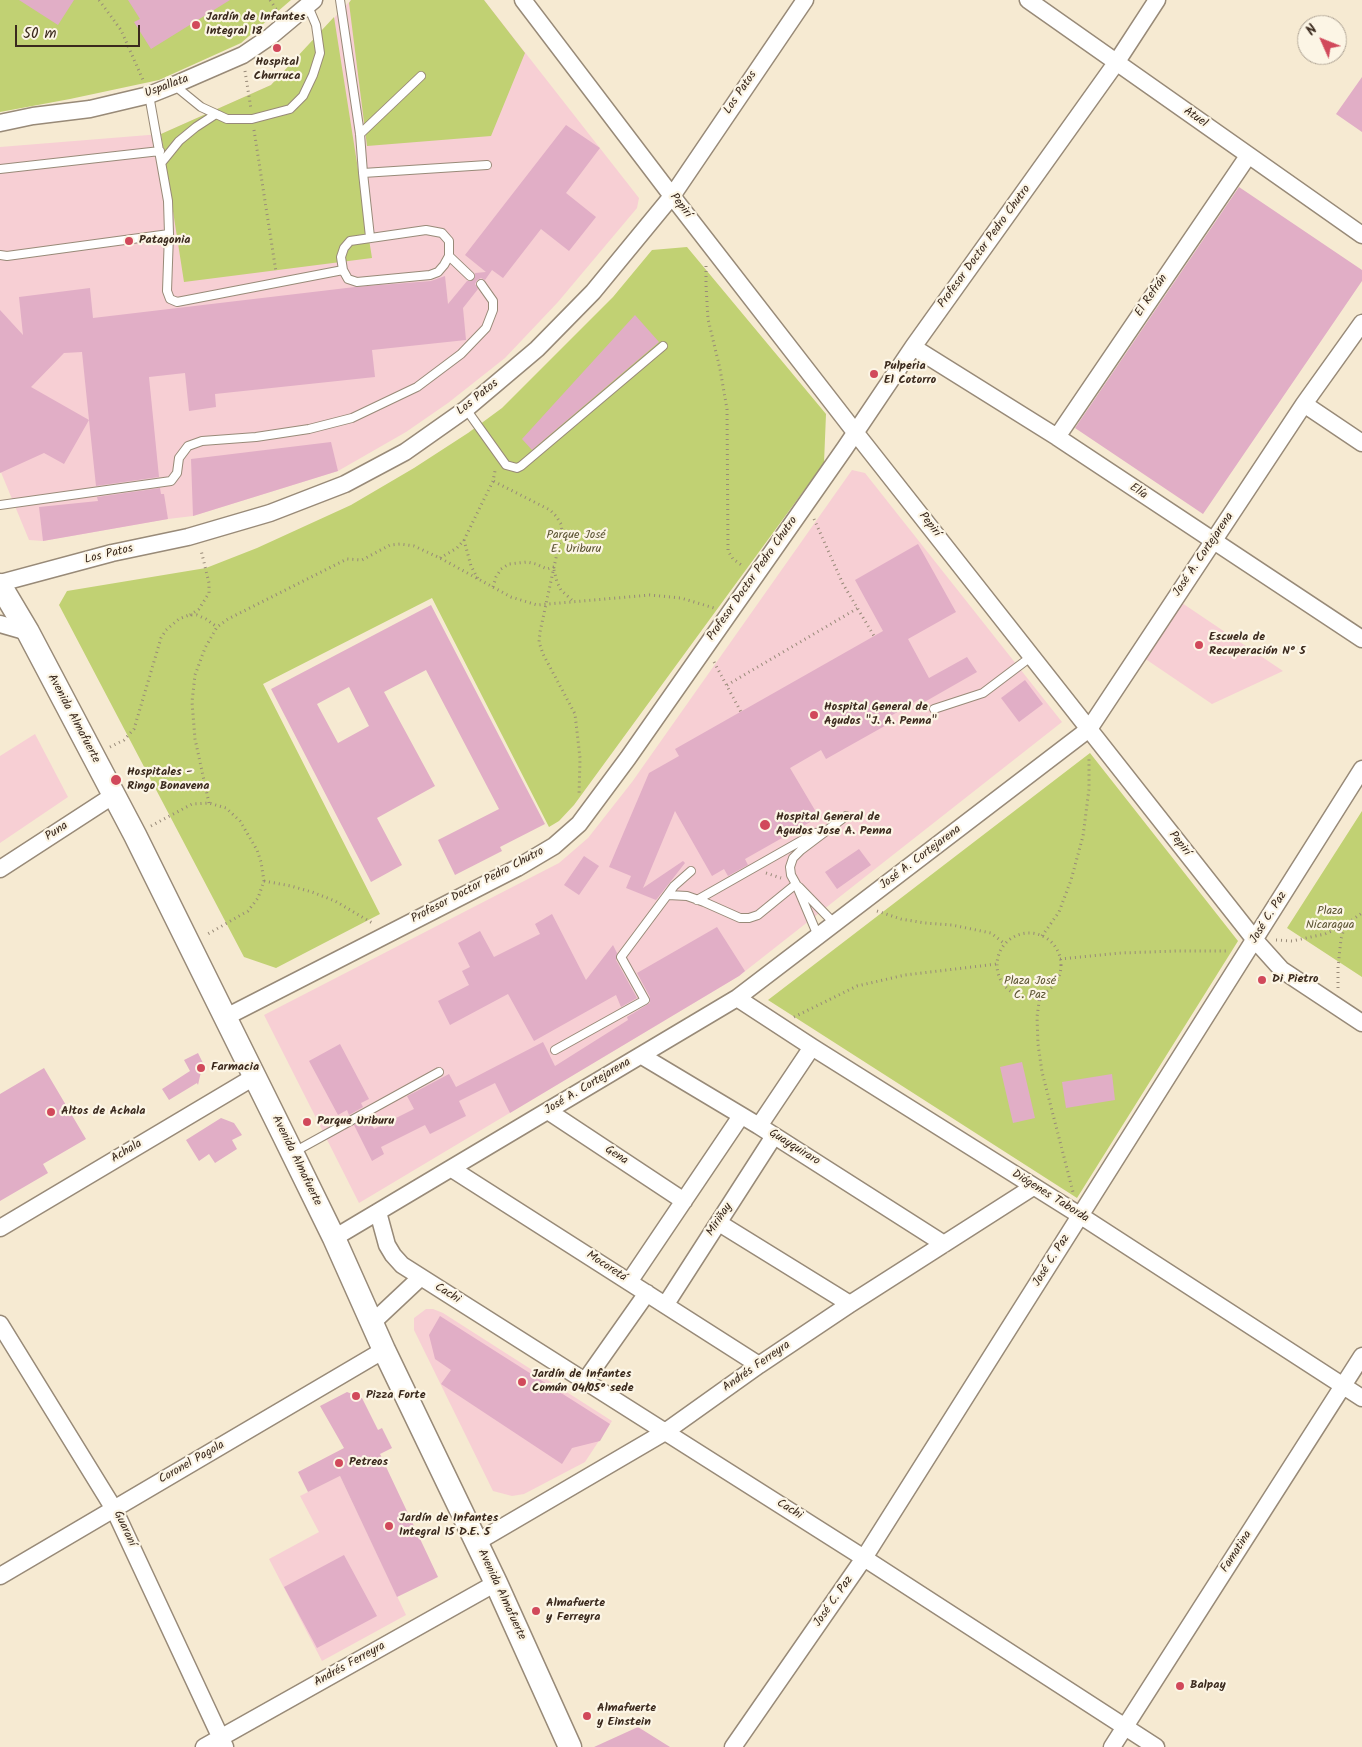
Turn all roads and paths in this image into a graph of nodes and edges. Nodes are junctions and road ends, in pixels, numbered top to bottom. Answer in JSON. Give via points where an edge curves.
{"nodes":[{"id":1,"x":99,"y":0,"type":"edge"},
{"id":2,"x":340,"y":0,"type":"edge"},
{"id":3,"x":523,"y":0,"type":"edge"},
{"id":4,"x":805,"y":0,"type":"edge"},
{"id":5,"x":1028,"y":0,"type":"edge"},
{"id":6,"x":1157,"y":0,"type":"edge"},
{"id":7,"x":311,"y":3,"type":"edge"},
{"id":8,"x":242,"y":55,"type":"junction"},
{"id":9,"x":1116,"y":63,"type":"junction"},
{"id":10,"x":421,"y":76,"type":"dead end"},
{"id":11,"x":174,"y":85,"type":"junction"},
{"id":12,"x":149,"y":95,"type":"junction"},
{"id":13,"x":216,"y":114,"type":"junction"},
{"id":14,"x":252,"y":119,"type":"junction"},
{"id":15,"x":0,"y":123,"type":"edge"},
{"id":16,"x":360,"y":134,"type":"junction"},
{"id":17,"x":160,"y":151,"type":"junction"},
{"id":18,"x":1248,"y":156,"type":"junction"},
{"id":19,"x":162,"y":162,"type":"junction"},
{"id":20,"x":486,"y":165,"type":"dead end"},
{"id":21,"x":0,"y":169,"type":"edge"},
{"id":22,"x":363,"y":173,"type":"junction"},
{"id":23,"x":672,"y":196,"type":"junction"},
{"id":24,"x":169,"y":234,"type":"junction"},
{"id":25,"x":1362,"y":236,"type":"edge"},
{"id":26,"x":370,"y":238,"type":"junction"},
{"id":27,"x":712,"y":247,"type":"junction"},
{"id":28,"x":0,"y":255,"type":"edge"},
{"id":29,"x":448,"y":256,"type":"junction"},
{"id":30,"x":343,"y":270,"type":"junction"},
{"id":31,"x":276,"y":272,"type":"dead end"},
{"id":32,"x":470,"y":276,"type":"dead end"},
{"id":33,"x":481,"y":284,"type":"dead end"},
{"id":34,"x":1362,"y":323,"type":"edge"},
{"id":35,"x":663,"y":346,"type":"dead end"},
{"id":36,"x":913,"y":347,"type":"junction"},
{"id":37,"x":1304,"y":404,"type":"junction"},
{"id":38,"x":466,"y":409,"type":"junction"},
{"id":39,"x":855,"y":432,"type":"junction"},
{"id":40,"x":1056,"y":437,"type":"junction"},
{"id":41,"x":1362,"y":443,"type":"edge"},
{"id":42,"x":499,"y":454,"type":"junction"},
{"id":43,"x":493,"y":481,"type":"junction"},
{"id":44,"x":806,"y":502,"type":"junction"},
{"id":45,"x":0,"y":505,"type":"edge"},
{"id":46,"x":197,"y":534,"type":"junction"},
{"id":47,"x":464,"y":540,"type":"junction"},
{"id":48,"x":1213,"y":542,"type":"junction"},
{"id":49,"x":440,"y":558,"type":"junction"},
{"id":50,"x":554,"y":567,"type":"junction"},
{"id":51,"x":756,"y":574,"type":"junction"},
{"id":52,"x":478,"y":579,"type":"junction"},
{"id":53,"x":0,"y":584,"type":"edge"},
{"id":54,"x":493,"y":587,"type":"junction"},
{"id":55,"x":574,"y":602,"type":"junction"},
{"id":56,"x":545,"y":604,"type":"junction"},
{"id":57,"x":858,"y":608,"type":"junction"},
{"id":58,"x":189,"y":615,"type":"junction"},
{"id":59,"x":727,"y":616,"type":"junction"},
{"id":60,"x":0,"y":624,"type":"edge"},
{"id":61,"x":217,"y":627,"type":"junction"},
{"id":62,"x":28,"y":632,"type":"junction"},
{"id":63,"x":874,"y":636,"type":"dead end"},
{"id":64,"x":1362,"y":639,"type":"edge"},
{"id":65,"x":706,"y":646,"type":"junction"},
{"id":66,"x":1032,"y":656,"type":"junction"},
{"id":67,"x":726,"y":685,"type":"junction"},
{"id":68,"x":934,"y":709,"type":"dead end"},
{"id":69,"x":741,"y":712,"type":"dead end"},
{"id":70,"x":1089,"y":729,"type":"junction"},
{"id":71,"x":93,"y":756,"type":"junction"},
{"id":72,"x":1362,"y":768,"type":"edge"},
{"id":73,"x":114,"y":795,"type":"junction"},
{"id":74,"x":209,"y":803,"type":"junction"},
{"id":75,"x":846,"y":816,"type":"dead end"},
{"id":76,"x":579,"y":824,"type":"junction"},
{"id":77,"x":826,"y":831,"type":"junction"},
{"id":78,"x":135,"y":835,"type":"junction"},
{"id":79,"x":753,"y":868,"type":"junction"},
{"id":80,"x":0,"y":869,"type":"edge"},
{"id":81,"x":691,"y":871,"type":"dead end"},
{"id":82,"x":264,"y":881,"type":"junction"},
{"id":83,"x":796,"y":884,"type":"junction"},
{"id":84,"x":668,"y":895,"type":"junction"},
{"id":85,"x":697,"y":900,"type":"junction"},
{"id":86,"x":862,"y":903,"type":"junction"},
{"id":87,"x":1362,"y":913,"type":"edge"},
{"id":88,"x":834,"y":923,"type":"junction"},
{"id":89,"x":1345,"y":925,"type":"junction"},
{"id":90,"x":387,"y":934,"type":"junction"},
{"id":91,"x":818,"y":936,"type":"junction"},
{"id":92,"x":1042,"y":936,"type":"junction"},
{"id":93,"x":189,"y":944,"type":"junction"},
{"id":94,"x":1005,"y":944,"type":"junction"},
{"id":95,"x":1251,"y":946,"type":"junction"},
{"id":96,"x":1060,"y":959,"type":"junction"},
{"id":97,"x":997,"y":964,"type":"junction"},
{"id":98,"x":1040,"y":994,"type":"junction"},
{"id":99,"x":737,"y":998,"type":"junction"},
{"id":100,"x":1340,"y":1009,"type":"junction"},
{"id":101,"x":224,"y":1018,"type":"junction"},
{"id":102,"x":1362,"y":1023,"type":"edge"},
{"id":103,"x":778,"y":1024,"type":"junction"},
{"id":104,"x":812,"y":1047,"type":"junction"},
{"id":105,"x":555,"y":1050,"type":"dead end"},
{"id":106,"x":642,"y":1056,"type":"junction"},
{"id":107,"x":439,"y":1072,"type":"dead end"},
{"id":108,"x":254,"y":1077,"type":"junction"},
{"id":109,"x":548,"y":1111,"type":"junction"},
{"id":110,"x":741,"y":1116,"type":"junction"},
{"id":111,"x":759,"y":1126,"type":"junction"},
{"id":112,"x":774,"y":1136,"type":"junction"},
{"id":113,"x":292,"y":1153,"type":"junction"},
{"id":114,"x":452,"y":1169,"type":"junction"},
{"id":115,"x":1033,"y":1187,"type":"junction"},
{"id":116,"x":684,"y":1201,"type":"junction"},
{"id":117,"x":378,"y":1212,"type":"junction"},
{"id":118,"x":1080,"y":1216,"type":"junction"},
{"id":119,"x":719,"y":1223,"type":"junction"},
{"id":120,"x":0,"y":1228,"type":"edge"},
{"id":121,"x":334,"y":1238,"type":"junction"},
{"id":122,"x":944,"y":1244,"type":"junction"},
{"id":123,"x":421,"y":1277,"type":"junction"},
{"id":124,"x":629,"y":1282,"type":"junction"},
{"id":125,"x":647,"y":1293,"type":"junction"},
{"id":126,"x":666,"y":1304,"type":"junction"},
{"id":127,"x":850,"y":1304,"type":"junction"},
{"id":128,"x":0,"y":1324,"type":"edge"},
{"id":129,"x":372,"y":1324,"type":"junction"},
{"id":130,"x":384,"y":1350,"type":"junction"},
{"id":131,"x":1362,"y":1356,"type":"edge"},
{"id":132,"x":759,"y":1365,"type":"junction"},
{"id":133,"x":585,"y":1381,"type":"junction"},
{"id":134,"x":1343,"y":1386,"type":"junction"},
{"id":135,"x":1362,"y":1398,"type":"edge"},
{"id":136,"x":665,"y":1432,"type":"junction"},
{"id":137,"x":114,"y":1509,"type":"junction"},
{"id":138,"x":477,"y":1542,"type":"junction"},
{"id":139,"x":864,"y":1558,"type":"junction"},
{"id":140,"x":0,"y":1576,"type":"edge"},
{"id":141,"x":496,"y":1583,"type":"junction"},
{"id":142,"x":1125,"y":1727,"type":"junction"},
{"id":143,"x":223,"y":1742,"type":"edge"},
{"id":144,"x":204,"y":1747,"type":"edge"},
{"id":145,"x":570,"y":1747,"type":"edge"},
{"id":146,"x":733,"y":1747,"type":"edge"},
{"id":147,"x":1112,"y":1747,"type":"edge"},
{"id":148,"x":1156,"y":1747,"type":"edge"}],
"edges":[{"from":1,"to":12,"type":"path","via":[[121,30]]},
{"from":2,"to":16,"type":"lane"},
{"from":3,"to":23,"type":"street","name":"Pepirí"},
{"from":4,"to":23,"type":"street","name":"Los Patos"},
{"from":5,"to":9,"type":"street","name":"Atuel"},
{"from":6,"to":9,"type":"street","name":"Profesor Doctor Pedro Chutro"},
{"from":7,"to":8,"type":"street","name":"Uspallata"},
{"from":7,"to":14,"type":"lane","via":[[320,54],[303,96],[290,109]]},
{"from":8,"to":11,"type":"street","name":"Uspallata"},
{"from":8,"to":14,"type":"path"},
{"from":9,"to":18,"type":"street","name":"Atuel"},
{"from":9,"to":36,"type":"street","name":"Profesor Doctor Pedro Chutro"},
{"from":10,"to":16,"type":"lane"},
{"from":11,"to":12,"type":"street","name":"Uspallata"},
{"from":11,"to":13,"type":"lane","via":[[201,107]]},
{"from":12,"to":15,"type":"street","name":"Uspallata","via":[[90,109]]},
{"from":12,"to":17,"type":"lane"},
{"from":13,"to":14,"type":"lane","via":[[227,119]]},
{"from":13,"to":19,"type":"lane","via":[[179,142]]},
{"from":14,"to":31,"type":"path"},
{"from":16,"to":22,"type":"lane"},
{"from":17,"to":19,"type":"lane"},
{"from":17,"to":21,"type":"lane"},
{"from":18,"to":25,"type":"street","name":"Atuel"},
{"from":18,"to":40,"type":"street","name":"El Refrán"},
{"from":19,"to":24,"type":"lane"},
{"from":20,"to":22,"type":"lane"},
{"from":22,"to":26,"type":"lane"},
{"from":23,"to":27,"type":"street","name":"Pepirí"},
{"from":23,"to":38,"type":"street","name":"Los Patos","via":[[593,292],[537,349]]},
{"from":24,"to":28,"type":"lane"},
{"from":24,"to":30,"type":"lane","via":[[167,291],[170,299],[177,302]]},
{"from":26,"to":29,"type":"lane","via":[[426,230],[442,233],[449,242]]},
{"from":26,"to":30,"type":"lane","via":[[350,241],[344,248],[341,257]]},
{"from":27,"to":39,"type":"street","name":"Pepirí"},
{"from":27,"to":51,"type":"path","via":[[706,268],[706,302],[727,409],[728,551],[733,559]]},
{"from":29,"to":30,"type":"lane","via":[[438,272],[430,275],[357,282],[348,279]]},
{"from":29,"to":32,"type":"lane"},
{"from":33,"to":45,"type":"lane","via":[[493,300],[493,310],[486,328],[461,354],[417,387],[352,418],[256,437],[202,441],[188,446],[179,458],[177,473],[171,481]]},
{"from":34,"to":37,"type":"street","name":"José A. Cortejarena"},
{"from":35,"to":42,"type":"lane","via":[[521,466],[510,467]]},
{"from":36,"to":39,"type":"street","name":"Profesor Doctor Pedro Chutro"},
{"from":36,"to":40,"type":"street","name":"Elía"},
{"from":37,"to":41,"type":"street"},
{"from":37,"to":48,"type":"street","name":"José A. Cortejarena"},
{"from":38,"to":42,"type":"lane"},
{"from":38,"to":46,"type":"street","name":"Los Patos","via":[[405,452],[345,484],[270,513]]},
{"from":39,"to":44,"type":"street","name":"Profesor Doctor Pedro Chutro"},
{"from":39,"to":66,"type":"street","name":"Pepirí"},
{"from":40,"to":48,"type":"street","name":"Elía"},
{"from":42,"to":43,"type":"path"},
{"from":43,"to":47,"type":"path"},
{"from":43,"to":50,"type":"path","via":[[556,516],[562,531]]},
{"from":44,"to":51,"type":"street","name":"Profesor Doctor Pedro Chutro"},
{"from":44,"to":57,"type":"path","via":[[843,584]]},
{"from":46,"to":53,"type":"street","name":"Los Patos"},
{"from":46,"to":58,"type":"path","via":[[209,593],[199,609]]},
{"from":47,"to":49,"type":"path"},
{"from":47,"to":52,"type":"path"},
{"from":48,"to":64,"type":"street","name":"Elía"},
{"from":48,"to":70,"type":"street","name":"José A. Cortejarena"},
{"from":49,"to":52,"type":"path"},
{"from":49,"to":61,"type":"path","via":[[414,546],[390,545],[362,560],[347,559],[228,618]]},
{"from":50,"to":54,"type":"path","via":[[547,570],[527,562],[509,564],[501,569]]},
{"from":50,"to":55,"type":"path","via":[[561,590]]},
{"from":50,"to":56,"type":"path"},
{"from":51,"to":59,"type":"street","name":"Profesor Doctor Pedro Chutro"},
{"from":52,"to":54,"type":"path"},
{"from":53,"to":62,"type":"main road","name":"Avenida Almafuerte"},
{"from":54,"to":56,"type":"path","via":[[511,597],[537,605]]},
{"from":55,"to":56,"type":"path"},
{"from":55,"to":59,"type":"path","via":[[650,595],[681,598]]},
{"from":56,"to":76,"type":"path","via":[[539,642],[575,714],[578,730]]},
{"from":57,"to":63,"type":"path"},
{"from":57,"to":67,"type":"path"},
{"from":58,"to":61,"type":"path","via":[[197,615]]},
{"from":58,"to":71,"type":"path","via":[[170,624],[161,638],[134,729],[124,740]]},
{"from":59,"to":65,"type":"street","name":"Profesor Doctor Pedro Chutro"},
{"from":60,"to":62,"type":"street"},
{"from":61,"to":74,"type":"path","via":[[195,676],[192,702],[195,739]]},
{"from":62,"to":71,"type":"main road","name":"Avenida Almafuerte"},
{"from":65,"to":67,"type":"path"},
{"from":65,"to":76,"type":"street","name":"Profesor Doctor Pedro Chutro"},
{"from":66,"to":68,"type":"lane","via":[[983,693]]},
{"from":66,"to":70,"type":"street","name":"Pepirí"},
{"from":67,"to":69,"type":"path"},
{"from":70,"to":86,"type":"street","name":"José A. Cortejarena"},
{"from":70,"to":92,"type":"path","via":[[1089,789],[1084,836],[1059,912]]},
{"from":70,"to":95,"type":"street","name":"Pepirí"},
{"from":71,"to":73,"type":"main road","name":"Avenida Almafuerte"},
{"from":72,"to":95,"type":"street","name":"José C. Paz"},
{"from":73,"to":78,"type":"main road","name":"Avenida Almafuerte"},
{"from":73,"to":80,"type":"street","name":"Puna"},
{"from":74,"to":78,"type":"path","via":[[192,804]]},
{"from":74,"to":82,"type":"path","via":[[226,808],[240,821],[257,850]]},
{"from":75,"to":77,"type":"lane"},
{"from":76,"to":90,"type":"street","name":"Profesor Doctor Pedro Chutro","via":[[554,846],[517,868]]},
{"from":77,"to":79,"type":"lane","via":[[815,833]]},
{"from":77,"to":83,"type":"lane","via":[[793,858],[790,867]]},
{"from":78,"to":93,"type":"main road","name":"Avenida Almafuerte"},
{"from":79,"to":83,"type":"path"},
{"from":79,"to":85,"type":"lane"},
{"from":81,"to":84,"type":"lane"},
{"from":82,"to":90,"type":"path","via":[[291,886],[334,901]]},
{"from":82,"to":93,"type":"path","via":[[258,898],[248,911]]},
{"from":83,"to":85,"type":"lane","via":[[758,915],[749,918],[740,918]]},
{"from":83,"to":88,"type":"lane"},
{"from":83,"to":91,"type":"lane"},
{"from":84,"to":85,"type":"lane"},
{"from":84,"to":105,"type":"lane","via":[[621,957],[645,1000]]},
{"from":86,"to":88,"type":"street","name":"José A. Cortejarena"},
{"from":86,"to":94,"type":"path","via":[[874,911],[901,919],[952,924],[991,933]]},
{"from":87,"to":89,"type":"path"},
{"from":88,"to":91,"type":"street","name":"José A. Cortejarena"},
{"from":89,"to":95,"type":"path","via":[[1325,934]]},
{"from":89,"to":100,"type":"path","via":[[1338,967]]},
{"from":90,"to":101,"type":"street","name":"Profesor Doctor Pedro Chutro"},
{"from":91,"to":99,"type":"street","name":"José A. Cortejarena"},
{"from":92,"to":94,"type":"path","via":[[1022,934]]},
{"from":92,"to":96,"type":"path","via":[[1050,942]]},
{"from":93,"to":101,"type":"main road","name":"Avenida Almafuerte"},
{"from":94,"to":97,"type":"path"},
{"from":95,"to":96,"type":"path"},
{"from":95,"to":100,"type":"street","name":"Pepirí"},
{"from":95,"to":118,"type":"street","name":"José C. Paz"},
{"from":96,"to":98,"type":"path","via":[[1057,979],[1051,988]]},
{"from":97,"to":98,"type":"path","via":[[998,975],[1011,992],[1032,997]]},
{"from":97,"to":103,"type":"path","via":[[905,975],[857,986]]},
{"from":98,"to":118,"type":"path","via":[[1037,1017],[1042,1072]]},
{"from":99,"to":103,"type":"street","name":"Diógenes Taborda"},
{"from":99,"to":106,"type":"street","name":"José A. Cortejarena"},
{"from":100,"to":102,"type":"street","name":"Pepirí"},
{"from":101,"to":108,"type":"main road","name":"Avenida Almafuerte"},
{"from":103,"to":104,"type":"street","name":"Diógenes Taborda"},
{"from":104,"to":111,"type":"street"},
{"from":104,"to":115,"type":"street","name":"Diógenes Taborda"},
{"from":106,"to":109,"type":"street","name":"José A. Cortejarena"},
{"from":106,"to":110,"type":"street","name":"Guayquiraro"},
{"from":107,"to":113,"type":"lane"},
{"from":108,"to":113,"type":"main road","name":"Avenida Almafuerte"},
{"from":108,"to":120,"type":"street","name":"Achala"},
{"from":109,"to":114,"type":"street","name":"José A. Cortejarena"},
{"from":109,"to":116,"type":"street","name":"Gena"},
{"from":110,"to":111,"type":"street","name":"Guayquiraro"},
{"from":110,"to":116,"type":"street"},
{"from":111,"to":112,"type":"street","name":"Guayquiraro"},
{"from":112,"to":119,"type":"street","name":"Miriñay"},
{"from":112,"to":122,"type":"street","name":"Guayquiraro"},
{"from":113,"to":121,"type":"main road","name":"Avenida Almafuerte"},
{"from":114,"to":117,"type":"street","name":"José A. Cortejarena"},
{"from":114,"to":124,"type":"street","name":"Mocoretá"},
{"from":115,"to":118,"type":"street","name":"Diógenes Taborda"},
{"from":115,"to":122,"type":"street","name":"Andrés Ferreyra"},
{"from":116,"to":124,"type":"street"},
{"from":117,"to":121,"type":"street","name":"José A. Cortejarena"},
{"from":117,"to":123,"type":"street","name":"Cachi","via":[[393,1255]]},
{"from":118,"to":134,"type":"street","name":"Diógenes Taborda"},
{"from":118,"to":139,"type":"street","name":"José C. Paz"},
{"from":119,"to":126,"type":"street","name":"Miriñay"},
{"from":119,"to":127,"type":"street"},
{"from":121,"to":129,"type":"main road","name":"Avenida Almafuerte"},
{"from":122,"to":127,"type":"street","name":"Andrés Ferreyra"},
{"from":123,"to":129,"type":"street","name":"Cachi"},
{"from":123,"to":133,"type":"street","name":"Cachi"},
{"from":124,"to":125,"type":"street","name":"Mocoretá"},
{"from":125,"to":126,"type":"street","name":"Mocoretá"},
{"from":125,"to":133,"type":"street"},
{"from":126,"to":132,"type":"street","name":"Mocoretá"},
{"from":127,"to":132,"type":"street","name":"Andrés Ferreyra"},
{"from":128,"to":137,"type":"street","name":"Guaraní"},
{"from":129,"to":130,"type":"main road","name":"Avenida Almafuerte"},
{"from":130,"to":137,"type":"street","name":"Coronel Pagola"},
{"from":130,"to":138,"type":"main road","name":"Avenida Almafuerte"},
{"from":131,"to":134,"type":"street","name":"Famatina"},
{"from":132,"to":136,"type":"street","name":"Andrés Ferreyra"},
{"from":133,"to":136,"type":"street","name":"Cachi"},
{"from":134,"to":135,"type":"street","name":"Diógenes Taborda"},
{"from":134,"to":142,"type":"street","name":"Famatina"},
{"from":136,"to":138,"type":"street","name":"Andrés Ferreyra"},
{"from":136,"to":139,"type":"street","name":"Cachi"},
{"from":137,"to":140,"type":"street","name":"Coronel Pagola"},
{"from":137,"to":143,"type":"street","name":"Guaraní"},
{"from":138,"to":141,"type":"main road","name":"Avenida Almafuerte"},
{"from":139,"to":142,"type":"street","name":"Cachi"},
{"from":139,"to":146,"type":"street","name":"José C. Paz"},
{"from":141,"to":143,"type":"street","name":"Andrés Ferreyra"},
{"from":141,"to":145,"type":"main road","name":"Avenida Almafuerte"},
{"from":142,"to":147,"type":"street","name":"Famatina"},
{"from":142,"to":148,"type":"street","name":"Cachi"},
{"from":143,"to":144,"type":"street","name":"Andrés Ferreyra"}]}
